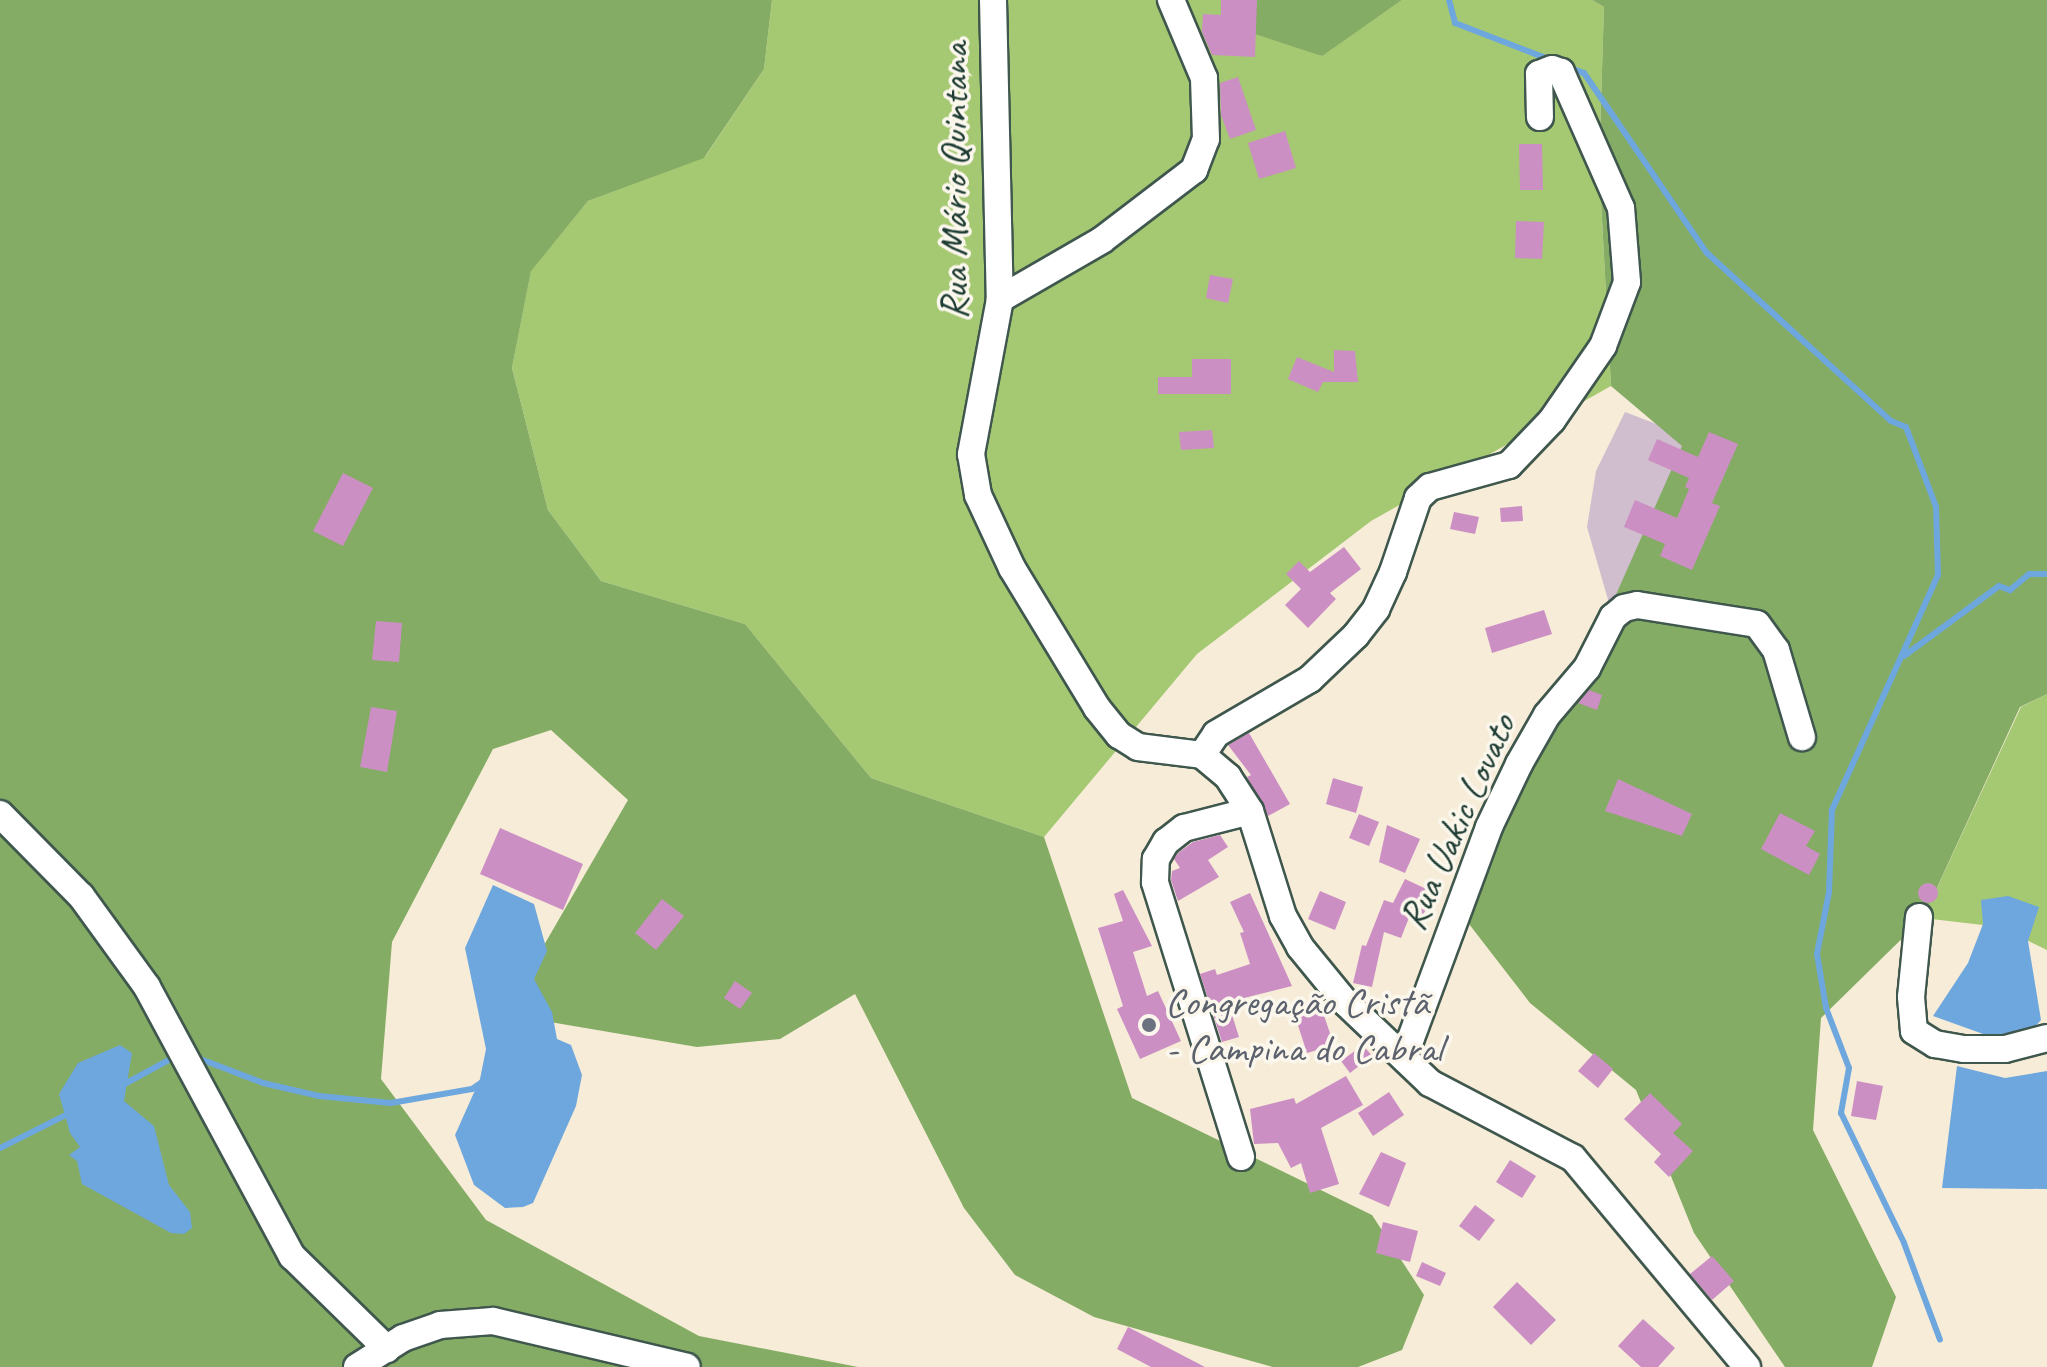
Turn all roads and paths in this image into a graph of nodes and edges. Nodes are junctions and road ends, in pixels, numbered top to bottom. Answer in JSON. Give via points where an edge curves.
{"nodes":[{"id":1,"x":993,"y":0,"type":"edge"},
{"id":2,"x":1171,"y":0,"type":"edge"},
{"id":3,"x":1540,"y":117,"type":"dead end"},
{"id":4,"x":1000,"y":299,"type":"junction"},
{"id":5,"x":1802,"y":737,"type":"dead end"},
{"id":6,"x":1202,"y":755,"type":"junction"},
{"id":7,"x":1250,"y":811,"type":"junction"},
{"id":8,"x":0,"y":814,"type":"edge"},
{"id":9,"x":1919,"y":917,"type":"dead end"},
{"id":10,"x":2047,"y":1038,"type":"edge"},
{"id":11,"x":1404,"y":1057,"type":"junction"},
{"id":12,"x":1241,"y":1157,"type":"dead end"},
{"id":13,"x":387,"y":1349,"type":"junction"},
{"id":14,"x":357,"y":1367,"type":"edge"},
{"id":15,"x":687,"y":1367,"type":"edge"},
{"id":16,"x":1747,"y":1367,"type":"edge"}],
"edges":[{"from":1,"to":4,"type":"street","name":"Rua Mário Quintana"},
{"from":2,"to":4,"type":"street","via":[[1204,78],[1206,139],[1194,170],[1102,240]]},
{"from":3,"to":6,"type":"street","via":[[1539,74],[1552,69],[1567,86],[1621,208],[1627,282],[1603,346],[1552,420],[1509,465],[1430,487],[1418,498],[1376,609],[1356,635],[1310,679],[1277,702],[1231,723]]},
{"from":4,"to":6,"type":"street","name":"Rua Mário Quintana","via":[[973,438],[978,495],[1012,568],[1119,735],[1138,747]]},
{"from":5,"to":11,"type":"street","name":"Rua Uakic Lovato","via":[[1776,650],[1757,624],[1637,605],[1624,608],[1613,617],[1587,668],[1547,715],[1513,777],[1489,827]]},
{"from":6,"to":7,"type":"street","via":[[1228,777]]},
{"from":7,"to":11,"type":"street","via":[[1283,916],[1300,947],[1346,1003]]},
{"from":7,"to":12,"type":"street","via":[[1184,828],[1156,859],[1155,882]]},
{"from":8,"to":13,"type":"street","via":[[81,896],[147,987],[292,1256]]},
{"from":9,"to":10,"type":"street","via":[[1911,997],[1914,1031],[1935,1044],[1964,1049],[2005,1049]]},
{"from":11,"to":16,"type":"street","via":[[1457,1100],[1548,1141],[1573,1158]]},
{"from":13,"to":14,"type":"street"},
{"from":13,"to":15,"type":"street","via":[[440,1325],[493,1321]]}]}
